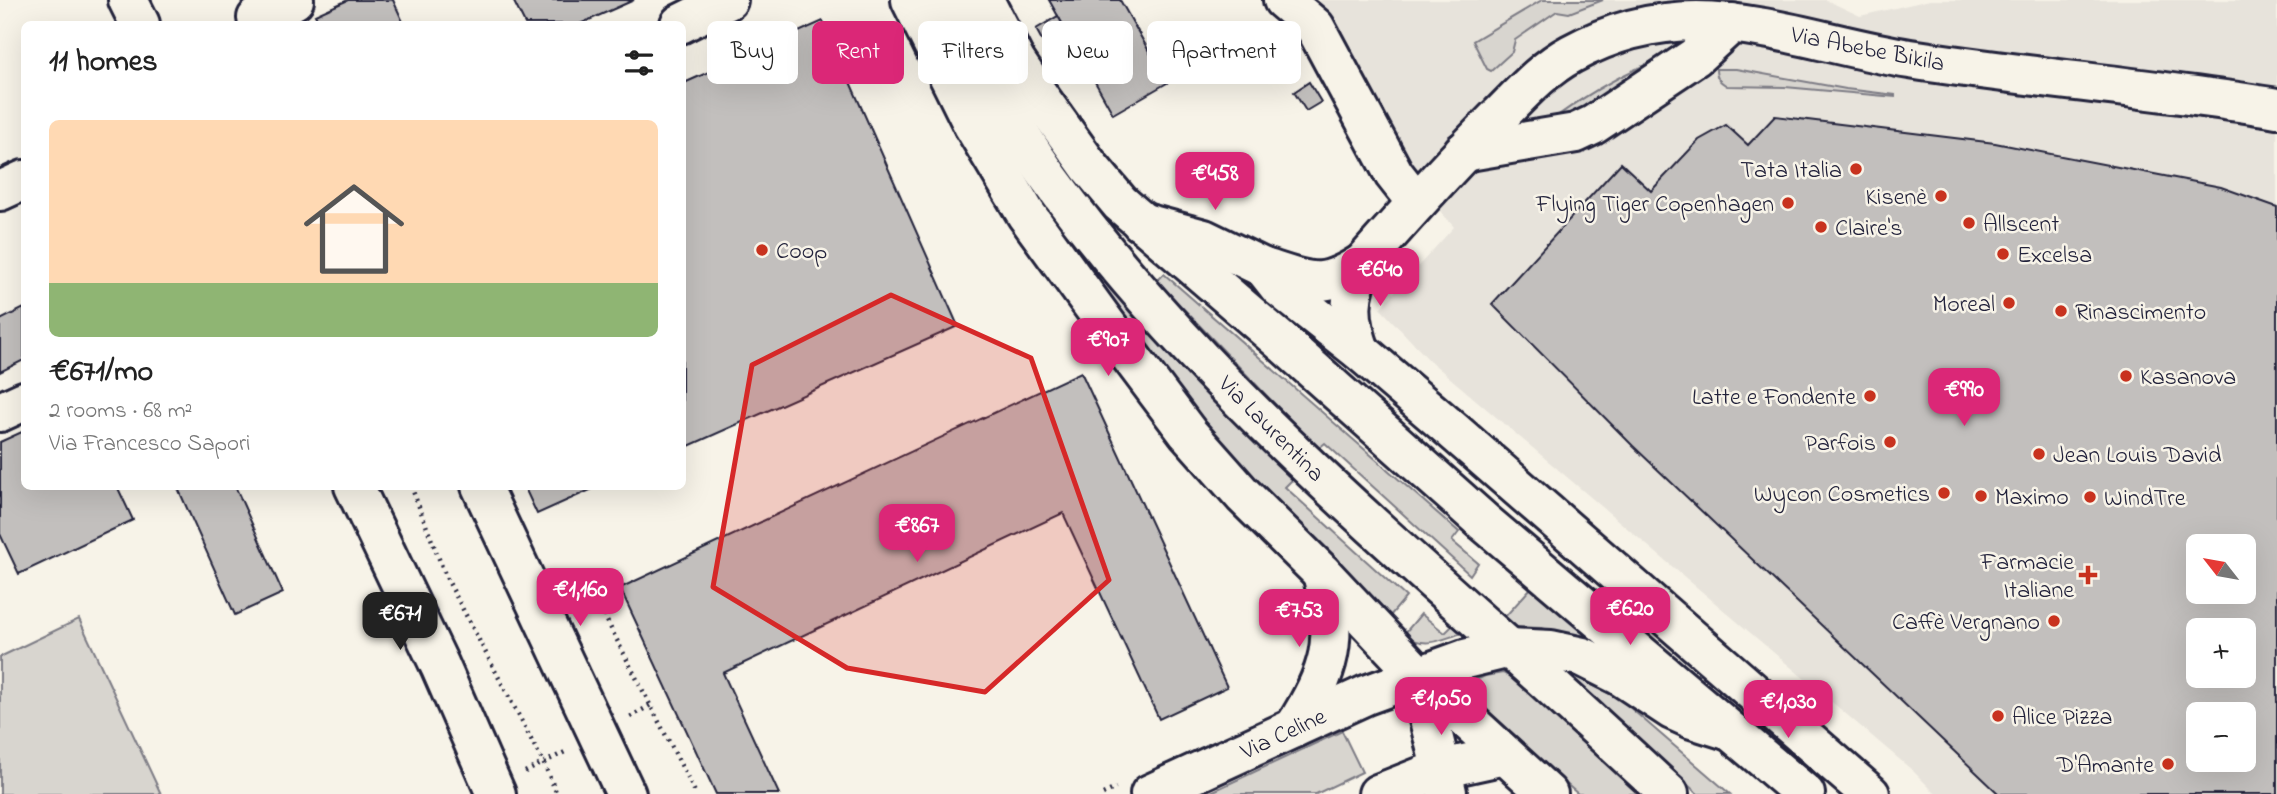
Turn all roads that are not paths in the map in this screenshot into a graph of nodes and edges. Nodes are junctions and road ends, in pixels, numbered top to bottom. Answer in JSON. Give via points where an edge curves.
{"nodes":[{"id":1,"x":128,"y":0,"type":"edge"},
{"id":2,"x":294,"y":0,"type":"edge"},
{"id":3,"x":729,"y":0,"type":"edge"},
{"id":4,"x":911,"y":0,"type":"edge"},
{"id":5,"x":948,"y":0,"type":"edge"},
{"id":6,"x":984,"y":0,"type":"edge"},
{"id":7,"x":1283,"y":0,"type":"edge"},
{"id":8,"x":1648,"y":12,"type":"edge"},
{"id":9,"x":255,"y":14,"type":"edge"},
{"id":10,"x":138,"y":21,"type":"edge"},
{"id":11,"x":686,"y":21,"type":"edge"},
{"id":12,"x":1732,"y":23,"type":"junction"},
{"id":13,"x":2277,"y":108,"type":"edge"},
{"id":14,"x":1463,"y":152,"type":"junction"},
{"id":15,"x":21,"y":181,"type":"edge"},
{"id":16,"x":0,"y":191,"type":"edge"},
{"id":17,"x":1416,"y":202,"type":"junction"},
{"id":18,"x":1141,"y":222,"type":"junction"},
{"id":19,"x":1363,"y":263,"type":"junction"},
{"id":20,"x":1264,"y":268,"type":"junction"},
{"id":21,"x":1360,"y":351,"type":"junction"},
{"id":22,"x":21,"y":402,"type":"edge"},
{"id":23,"x":0,"y":412,"type":"edge"},
{"id":24,"x":356,"y":490,"type":"edge"},
{"id":25,"x":483,"y":490,"type":"edge"},
{"id":26,"x":1322,"y":573,"type":"junction"},
{"id":27,"x":1510,"y":648,"type":"junction"},
{"id":28,"x":1418,"y":675,"type":"junction"},
{"id":29,"x":1294,"y":728,"type":"junction"},
{"id":30,"x":1732,"y":732,"type":"junction"},
{"id":31,"x":1505,"y":755,"type":"junction"},
{"id":32,"x":1445,"y":781,"type":"edge"},
{"id":33,"x":1137,"y":789,"type":"edge"},
{"id":34,"x":496,"y":794,"type":"edge"},
{"id":35,"x":626,"y":794,"type":"edge"},
{"id":36,"x":1378,"y":794,"type":"edge"},
{"id":37,"x":1548,"y":794,"type":"edge"},
{"id":38,"x":1669,"y":794,"type":"edge"},
{"id":39,"x":1805,"y":794,"type":"edge"},
{"id":40,"x":1870,"y":794,"type":"edge"}],
"edges":[{"from":1,"to":10,"type":"street"},
{"from":2,"to":9,"type":"street"},
{"from":3,"to":11,"type":"street"},
{"from":4,"to":26,"type":"street","via":[[973,125],[1049,247],[1188,433]]},
{"from":5,"to":27,"type":"street","name":"Via Laurentina","via":[[987,80],[1033,153],[1083,223],[1154,308],[1363,518]]},
{"from":6,"to":18,"type":"street","via":[[1016,62],[1054,118],[1102,183]]},
{"from":7,"to":17,"type":"street","via":[[1315,27],[1394,174]]},
{"from":8,"to":12,"type":"street","name":"Via Abebe Bikila"},
{"from":8,"to":14,"type":"street","name":"Via Abebe Bikila","via":[[1623,30],[1555,64]]},
{"from":12,"to":13,"type":"street","name":"Via Abebe Bikila","via":[[1910,59]]},
{"from":12,"to":14,"type":"street","via":[[1695,57],[1593,125],[1576,133]]},
{"from":14,"to":17,"type":"street","name":"Via Abebe Bikila"},
{"from":15,"to":16,"type":"street"},
{"from":17,"to":19,"type":"street","name":"Via Abebe Bikila"},
{"from":18,"to":20,"type":"street","via":[[1204,239]]},
{"from":18,"to":30,"type":"street"},
{"from":19,"to":20,"type":"street","name":"Via Abebe Bikila","via":[[1345,275],[1317,282]]},
{"from":19,"to":21,"type":"street","via":[[1350,317]]},
{"from":20,"to":21,"type":"street","via":[[1279,288]]},
{"from":21,"to":40,"type":"street"},
{"from":22,"to":23,"type":"street"},
{"from":24,"to":34,"type":"street"},
{"from":25,"to":35,"type":"street"},
{"from":26,"to":28,"type":"street"},
{"from":26,"to":29,"type":"street","via":[[1331,621],[1329,648],[1314,692]]},
{"from":27,"to":28,"type":"street","name":"Via Celine"},
{"from":27,"to":30,"type":"street","name":"Via Celine","via":[[1583,657],[1672,710]]},
{"from":27,"to":38,"type":"street","name":"Via Laurentina"},
{"from":28,"to":29,"type":"street","name":"Via Celine"},
{"from":28,"to":31,"type":"street"},
{"from":28,"to":32,"type":"street"},
{"from":29,"to":33,"type":"street","name":"Via Celine"},
{"from":30,"to":39,"type":"street"},
{"from":31,"to":32,"type":"street"},
{"from":31,"to":37,"type":"street"},
{"from":32,"to":36,"type":"street"}]}
